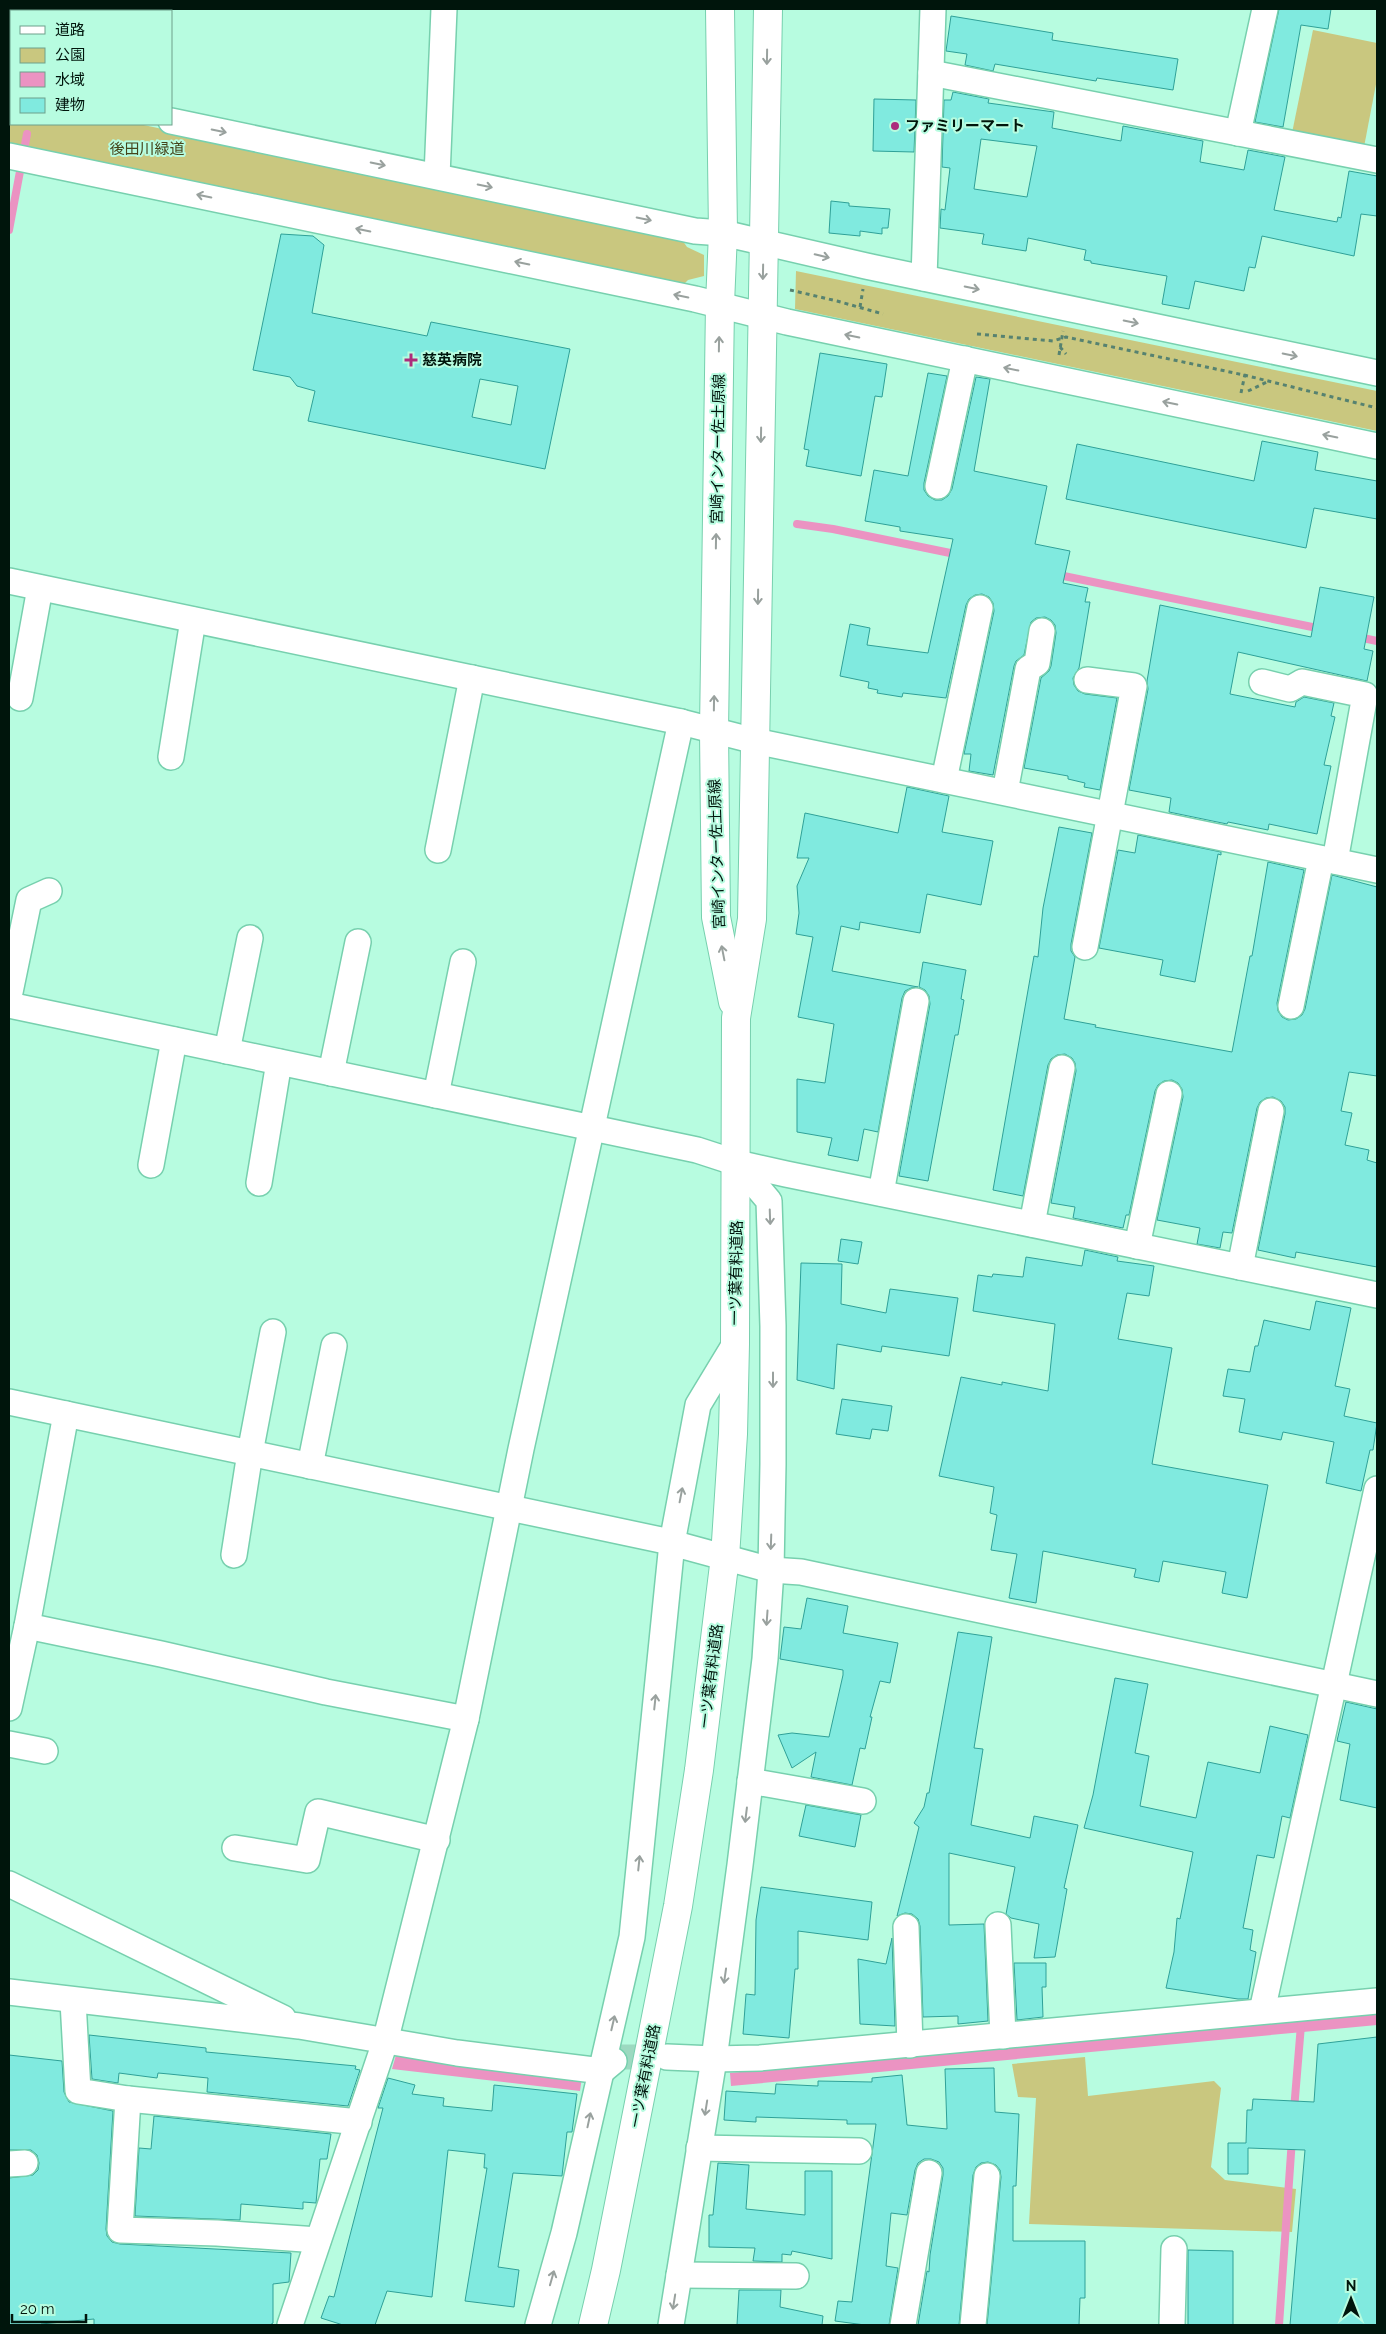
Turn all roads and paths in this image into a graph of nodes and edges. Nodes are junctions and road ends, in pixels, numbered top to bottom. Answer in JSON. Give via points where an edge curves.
{"nodes":[{"id":1,"x":444,"y":9,"type":"edge"},
{"id":2,"x":720,"y":9,"type":"edge"},
{"id":3,"x":768,"y":9,"type":"edge"},
{"id":4,"x":933,"y":9,"type":"edge"},
{"id":5,"x":1265,"y":9,"type":"edge"},
{"id":6,"x":931,"y":73,"type":"junction"},
{"id":7,"x":172,"y":121,"type":"edge"},
{"id":8,"x":1238,"y":133,"type":"junction"},
{"id":9,"x":9,"y":156,"type":"edge"},
{"id":10,"x":1377,"y":160,"type":"edge"},
{"id":11,"x":437,"y":176,"type":"junction"},
{"id":12,"x":723,"y":233,"type":"junction"},
{"id":13,"x":764,"y":242,"type":"junction"},
{"id":14,"x":866,"y":266,"type":"junction"},
{"id":15,"x":924,"y":278,"type":"junction"},
{"id":16,"x":787,"y":290,"type":"dead end"},
{"id":17,"x":720,"y":304,"type":"junction"},
{"id":18,"x":860,"y":308,"type":"junction"},
{"id":19,"x":1068,"y":309,"type":"junction"},
{"id":20,"x":886,"y":315,"type":"dead end"},
{"id":21,"x":762,"y":317,"type":"junction"},
{"id":22,"x":967,"y":334,"type":"dead end"},
{"id":23,"x":856,"y":337,"type":"junction"},
{"id":24,"x":1062,"y":338,"type":"junction"},
{"id":25,"x":1250,"y":347,"type":"junction"},
{"id":26,"x":964,"y":359,"type":"junction"},
{"id":27,"x":1377,"y":373,"type":"edge"},
{"id":28,"x":1244,"y":375,"type":"junction"},
{"id":29,"x":1055,"y":378,"type":"junction"},
{"id":30,"x":1377,"y":408,"type":"edge"},
{"id":31,"x":1237,"y":416,"type":"junction"},
{"id":32,"x":1377,"y":446,"type":"edge"},
{"id":33,"x":938,"y":486,"type":"dead end"},
{"id":34,"x":9,"y":581,"type":"edge"},
{"id":35,"x":40,"y":588,"type":"junction"},
{"id":36,"x":980,"y":608,"type":"dead end"},
{"id":37,"x":193,"y":620,"type":"junction"},
{"id":38,"x":1042,"y":631,"type":"dead end"},
{"id":39,"x":472,"y":678,"type":"junction"},
{"id":40,"x":1087,"y":680,"type":"dead end"},
{"id":41,"x":1262,"y":682,"type":"dead end"},
{"id":42,"x":20,"y":698,"type":"dead end"},
{"id":43,"x":681,"y":722,"type":"junction"},
{"id":44,"x":714,"y":731,"type":"junction"},
{"id":45,"x":755,"y":741,"type":"junction"},
{"id":46,"x":171,"y":757,"type":"dead end"},
{"id":47,"x":944,"y":780,"type":"junction"},
{"id":48,"x":1004,"y":792,"type":"junction"},
{"id":49,"x":1109,"y":814,"type":"junction"},
{"id":50,"x":438,"y":850,"type":"dead end"},
{"id":51,"x":1328,"y":860,"type":"junction"},
{"id":52,"x":1377,"y":870,"type":"edge"},
{"id":53,"x":49,"y":891,"type":"dead end"},
{"id":54,"x":250,"y":938,"type":"dead end"},
{"id":55,"x":358,"y":942,"type":"dead end"},
{"id":56,"x":1084,"y":947,"type":"dead end"},
{"id":57,"x":462,"y":962,"type":"dead end"},
{"id":58,"x":9,"y":997,"type":"edge"},
{"id":59,"x":916,"y":1001,"type":"dead end"},
{"id":60,"x":9,"y":1005,"type":"edge"},
{"id":61,"x":1292,"y":1006,"type":"dead end"},
{"id":62,"x":736,"y":1018,"type":"junction"},
{"id":63,"x":174,"y":1040,"type":"junction"},
{"id":64,"x":227,"y":1051,"type":"junction"},
{"id":65,"x":279,"y":1062,"type":"junction"},
{"id":66,"x":1062,"y":1068,"type":"dead end"},
{"id":67,"x":331,"y":1073,"type":"junction"},
{"id":68,"x":1169,"y":1094,"type":"dead end"},
{"id":69,"x":436,"y":1095,"type":"junction"},
{"id":70,"x":1272,"y":1111,"type":"dead end"},
{"id":71,"x":593,"y":1128,"type":"junction"},
{"id":72,"x":737,"y":1163,"type":"junction"},
{"id":73,"x":151,"y":1165,"type":"dead end"},
{"id":74,"x":259,"y":1183,"type":"dead end"},
{"id":75,"x":881,"y":1193,"type":"junction"},
{"id":76,"x":1032,"y":1224,"type":"junction"},
{"id":77,"x":1138,"y":1246,"type":"junction"},
{"id":78,"x":1240,"y":1266,"type":"junction"},
{"id":79,"x":1377,"y":1295,"type":"edge"},
{"id":80,"x":273,"y":1332,"type":"dead end"},
{"id":81,"x":735,"y":1344,"type":"junction"},
{"id":82,"x":334,"y":1346,"type":"dead end"},
{"id":83,"x":9,"y":1402,"type":"edge"},
{"id":84,"x":66,"y":1414,"type":"junction"},
{"id":85,"x":250,"y":1453,"type":"junction"},
{"id":86,"x":310,"y":1466,"type":"junction"},
{"id":87,"x":1377,"y":1489,"type":"edge"},
{"id":88,"x":510,"y":1508,"type":"junction"},
{"id":89,"x":672,"y":1543,"type":"junction"},
{"id":90,"x":234,"y":1555,"type":"dead end"},
{"id":91,"x":725,"y":1557,"type":"junction"},
{"id":92,"x":770,"y":1570,"type":"junction"},
{"id":93,"x":27,"y":1626,"type":"junction"},
{"id":94,"x":1334,"y":1685,"type":"junction"},
{"id":95,"x":1377,"y":1694,"type":"edge"},
{"id":96,"x":9,"y":1703,"type":"edge"},
{"id":97,"x":466,"y":1719,"type":"junction"},
{"id":98,"x":9,"y":1744,"type":"edge"},
{"id":99,"x":45,"y":1751,"type":"dead end"},
{"id":100,"x":750,"y":1781,"type":"junction"},
{"id":101,"x":864,"y":1801,"type":"dead end"},
{"id":102,"x":436,"y":1840,"type":"junction"},
{"id":103,"x":235,"y":1848,"type":"dead end"},
{"id":104,"x":9,"y":1884,"type":"edge"},
{"id":105,"x":998,"y":1925,"type":"dead end"},
{"id":106,"x":906,"y":1927,"type":"dead end"},
{"id":107,"x":9,"y":1992,"type":"edge"},
{"id":108,"x":73,"y":2001,"type":"junction"},
{"id":109,"x":1377,"y":2001,"type":"edge"},
{"id":110,"x":1262,"y":2011,"type":"junction"},
{"id":111,"x":299,"y":2026,"type":"junction"},
{"id":112,"x":1004,"y":2036,"type":"junction"},
{"id":113,"x":385,"y":2042,"type":"junction"},
{"id":114,"x":910,"y":2045,"type":"junction"},
{"id":115,"x":667,"y":2057,"type":"tunnel mouth"},
{"id":116,"x":714,"y":2059,"type":"junction"},
{"id":117,"x":610,"y":2064,"type":"junction"},
{"id":118,"x":128,"y":2099,"type":"junction"},
{"id":119,"x":359,"y":2122,"type":"junction"},
{"id":120,"x":699,"y":2148,"type":"junction"},
{"id":121,"x":859,"y":2151,"type":"dead end"},
{"id":122,"x":929,"y":2173,"type":"dead end"},
{"id":123,"x":987,"y":2176,"type":"dead end"},
{"id":124,"x":318,"y":2240,"type":"junction"},
{"id":125,"x":1174,"y":2249,"type":"dead end"},
{"id":126,"x":679,"y":2275,"type":"junction"},
{"id":127,"x":796,"y":2276,"type":"dead end"},
{"id":128,"x":290,"y":2325,"type":"edge"},
{"id":129,"x":538,"y":2325,"type":"edge"},
{"id":130,"x":593,"y":2325,"type":"edge"},
{"id":131,"x":670,"y":2325,"type":"edge"},
{"id":132,"x":903,"y":2325,"type":"edge"},
{"id":133,"x":973,"y":2325,"type":"edge"},
{"id":134,"x":1172,"y":2325,"type":"edge"}],
"edges":[{"from":1,"to":11,"type":"street"},
{"from":2,"to":12,"type":"main road","name":"宮崎インター佐土原線"},
{"from":3,"to":13,"type":"main road","name":"宮崎インター佐土原線","one_way":true},
{"from":4,"to":6,"type":"street"},
{"from":5,"to":8,"type":"street"},
{"from":6,"to":8,"type":"street"},
{"from":6,"to":15,"type":"street"},
{"from":7,"to":11,"type":"street","one_way":true},
{"from":8,"to":10,"type":"street"},
{"from":17,"to":9,"type":"street","one_way":true},
{"from":11,"to":12,"type":"street","one_way":true,"via":[[696,231]]},
{"from":12,"to":13,"type":"street"},
{"from":12,"to":17,"type":"main road","name":"宮崎インター佐土原線"},
{"from":13,"to":14,"type":"street","one_way":true},
{"from":13,"to":21,"type":"main road","name":"宮崎インター佐土原線","one_way":true},
{"from":14,"to":15,"type":"street"},
{"from":14,"to":18,"type":"path"},
{"from":15,"to":19,"type":"street","one_way":true},
{"from":16,"to":18,"type":"path"},
{"from":17,"to":21,"type":"street"},
{"from":44,"to":17,"type":"main road","name":"宮崎インター佐土原線","one_way":true},
{"from":18,"to":20,"type":"path"},
{"from":18,"to":23,"type":"path"},
{"from":19,"to":24,"type":"path"},
{"from":19,"to":25,"type":"street","one_way":true},
{"from":23,"to":21,"type":"street","one_way":true},
{"from":21,"to":45,"type":"main road","name":"宮崎インター佐土原線","one_way":true},
{"from":22,"to":24,"type":"path","via":[[1053,341]]},
{"from":23,"to":26,"type":"street"},
{"from":24,"to":28,"type":"path"},
{"from":24,"to":29,"type":"path"},
{"from":25,"to":27,"type":"street","one_way":true},
{"from":25,"to":28,"type":"path"},
{"from":29,"to":26,"type":"street","one_way":true},
{"from":26,"to":33,"type":"street"},
{"from":28,"to":30,"type":"path"},
{"from":28,"to":31,"type":"path"},
{"from":31,"to":29,"type":"street","one_way":true},
{"from":32,"to":31,"type":"street","one_way":true},
{"from":34,"to":35,"type":"street"},
{"from":35,"to":37,"type":"street"},
{"from":35,"to":42,"type":"street"},
{"from":36,"to":47,"type":"street"},
{"from":37,"to":39,"type":"street"},
{"from":37,"to":46,"type":"street"},
{"from":38,"to":48,"type":"street","via":[[1037,663],[1028,669]]},
{"from":39,"to":43,"type":"street"},
{"from":39,"to":50,"type":"street"},
{"from":40,"to":49,"type":"street","via":[[1134,686]]},
{"from":41,"to":51,"type":"street","via":[[1290,689],[1302,682],[1365,695]]},
{"from":43,"to":44,"type":"street"},
{"from":43,"to":71,"type":"street"},
{"from":44,"to":45,"type":"street"},
{"from":62,"to":44,"type":"main road","name":"宮崎インター佐土原線","one_way":true,"via":[[716,917]]},
{"from":45,"to":47,"type":"street"},
{"from":45,"to":62,"type":"main road","name":"宮崎インター佐土原線","via":[[752,919]]},
{"from":47,"to":48,"type":"street"},
{"from":48,"to":49,"type":"street"},
{"from":49,"to":51,"type":"street"},
{"from":49,"to":56,"type":"street"},
{"from":51,"to":52,"type":"street"},
{"from":51,"to":61,"type":"street"},
{"from":53,"to":58,"type":"street","via":[[28,900]]},
{"from":54,"to":64,"type":"street"},
{"from":55,"to":67,"type":"street"},
{"from":57,"to":69,"type":"street"},
{"from":59,"to":75,"type":"street"},
{"from":60,"to":63,"type":"street"},
{"from":62,"to":72,"type":"main road","name":"一ツ葉有料道路"},
{"from":63,"to":64,"type":"street"},
{"from":63,"to":73,"type":"street"},
{"from":64,"to":65,"type":"street"},
{"from":65,"to":67,"type":"street"},
{"from":65,"to":74,"type":"street"},
{"from":66,"to":76,"type":"street"},
{"from":67,"to":69,"type":"street"},
{"from":68,"to":77,"type":"street"},
{"from":69,"to":71,"type":"street"},
{"from":70,"to":78,"type":"street"},
{"from":71,"to":72,"type":"street","via":[[697,1150]]},
{"from":71,"to":88,"type":"street"},
{"from":72,"to":75,"type":"street"},
{"from":72,"to":81,"type":"main road","name":"一ツ葉有料道路"},
{"from":72,"to":92,"type":"street","one_way":true,"via":[[769,1201],[773,1326]]},
{"from":75,"to":76,"type":"street"},
{"from":76,"to":77,"type":"street"},
{"from":77,"to":78,"type":"street"},
{"from":78,"to":79,"type":"street"},
{"from":80,"to":85,"type":"street"},
{"from":89,"to":81,"type":"street","one_way":true,"via":[[698,1405]]},
{"from":81,"to":91,"type":"main road","name":"一ツ葉有料道路"},
{"from":82,"to":86,"type":"street"},
{"from":83,"to":84,"type":"street"},
{"from":84,"to":85,"type":"street"},
{"from":84,"to":93,"type":"street"},
{"from":85,"to":86,"type":"street"},
{"from":85,"to":90,"type":"street"},
{"from":86,"to":88,"type":"street"},
{"from":87,"to":94,"type":"street"},
{"from":88,"to":89,"type":"street"},
{"from":88,"to":97,"type":"street"},
{"from":89,"to":91,"type":"street"},
{"from":117,"to":89,"type":"street","one_way":true,"via":[[632,1937]]},
{"from":91,"to":92,"type":"street"},
{"from":91,"to":130,"type":"main road","name":"一ツ葉有料道路","via":[[699,1770],[678,1906]]},
{"from":92,"to":94,"type":"street","via":[[811,1574]]},
{"from":92,"to":100,"type":"street","one_way":true},
{"from":93,"to":96,"type":"street"},
{"from":93,"to":97,"type":"street","via":[[326,1692]]},
{"from":94,"to":95,"type":"street"},
{"from":94,"to":110,"type":"street"},
{"from":97,"to":102,"type":"street"},
{"from":98,"to":99,"type":"street"},
{"from":100,"to":101,"type":"street"},
{"from":100,"to":116,"type":"street","one_way":true},
{"from":102,"to":103,"type":"street","via":[[318,1812],[308,1860]]},
{"from":102,"to":113,"type":"street"},
{"from":104,"to":111,"type":"street"},
{"from":105,"to":112,"type":"street"},
{"from":106,"to":114,"type":"street"},
{"from":107,"to":108,"type":"street"},
{"from":108,"to":111,"type":"street"},
{"from":108,"to":118,"type":"street","via":[[78,2092]]},
{"from":109,"to":110,"type":"street"},
{"from":110,"to":112,"type":"street","via":[[1247,2015]]},
{"from":111,"to":113,"type":"street"},
{"from":112,"to":114,"type":"street"},
{"from":113,"to":117,"type":"street"},
{"from":113,"to":119,"type":"street"},
{"from":114,"to":116,"type":"street"},
{"from":115,"to":116,"type":"street"},
{"from":116,"to":120,"type":"street","one_way":true},
{"from":129,"to":117,"type":"street","one_way":true,"via":[[564,2233],[591,2111]]},
{"from":118,"to":119,"type":"street"},
{"from":118,"to":124,"type":"street","via":[[120,2230]]},
{"from":119,"to":124,"type":"street"},
{"from":120,"to":121,"type":"street"},
{"from":120,"to":126,"type":"street"},
{"from":122,"to":132,"type":"street","via":[[907,2240]]},
{"from":123,"to":133,"type":"street","via":[[967,2279]]},
{"from":124,"to":128,"type":"street"},
{"from":125,"to":134,"type":"street"},
{"from":126,"to":127,"type":"street"},
{"from":126,"to":131,"type":"street","one_way":true}]}
